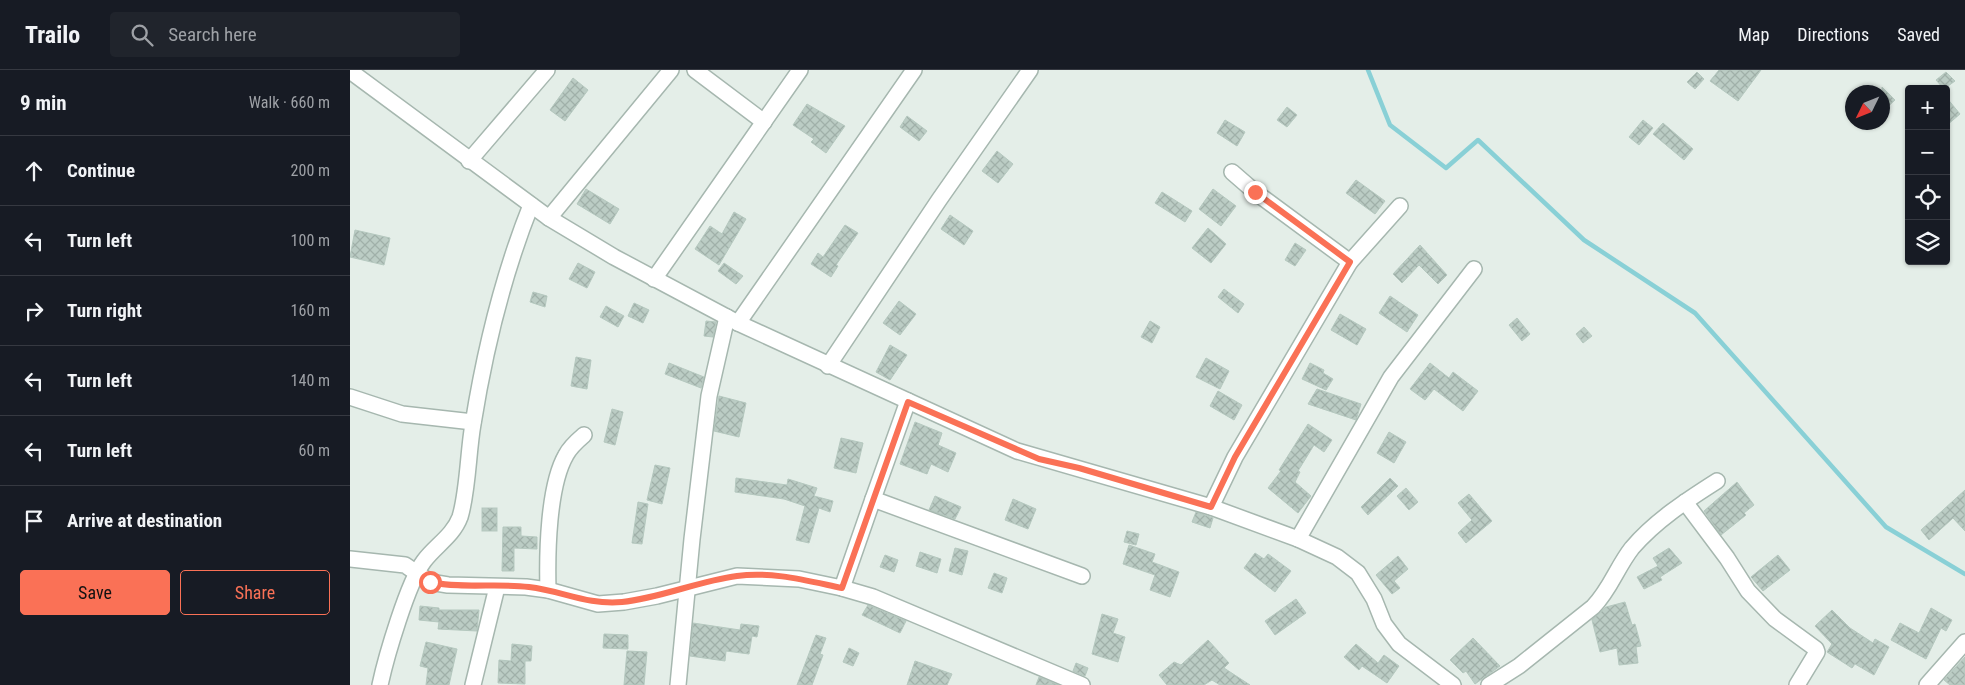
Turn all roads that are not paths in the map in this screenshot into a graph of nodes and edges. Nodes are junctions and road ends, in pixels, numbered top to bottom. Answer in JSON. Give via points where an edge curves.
{"nodes":[{"id":1,"x":547,"y":70,"type":"edge"},
{"id":2,"x":671,"y":70,"type":"edge"},
{"id":3,"x":695,"y":70,"type":"edge"},
{"id":4,"x":800,"y":70,"type":"edge"},
{"id":5,"x":914,"y":70,"type":"edge"},
{"id":6,"x":1030,"y":70,"type":"edge"},
{"id":7,"x":350,"y":71,"type":"edge"},
{"id":8,"x":764,"y":122,"type":"junction"},
{"id":9,"x":469,"y":161,"type":"junction"},
{"id":10,"x":1232,"y":172,"type":"dead end"},
{"id":11,"x":531,"y":205,"type":"junction"},
{"id":12,"x":1400,"y":206,"type":"dead end"},
{"id":13,"x":549,"y":218,"type":"junction"},
{"id":14,"x":1350,"y":262,"type":"junction"},
{"id":15,"x":1474,"y":269,"type":"dead end"},
{"id":16,"x":654,"y":279,"type":"junction"},
{"id":17,"x":732,"y":320,"type":"junction"},
{"id":18,"x":828,"y":366,"type":"junction"},
{"id":19,"x":350,"y":397,"type":"edge"},
{"id":20,"x":908,"y":402,"type":"junction"},
{"id":21,"x":473,"y":422,"type":"junction"},
{"id":22,"x":584,"y":435,"type":"dead end"},
{"id":23,"x":1718,"y":481,"type":"dead end"},
{"id":24,"x":873,"y":499,"type":"junction"},
{"id":25,"x":1685,"y":502,"type":"junction"},
{"id":26,"x":1211,"y":507,"type":"junction"},
{"id":27,"x":1298,"y":539,"type":"junction"},
{"id":28,"x":350,"y":559,"type":"edge"},
{"id":29,"x":417,"y":575,"type":"junction"},
{"id":30,"x":1082,"y":576,"type":"dead end"},
{"id":31,"x":497,"y":587,"type":"junction"},
{"id":32,"x":688,"y":587,"type":"junction"},
{"id":33,"x":842,"y":588,"type":"junction"},
{"id":34,"x":548,"y":590,"type":"junction"},
{"id":35,"x":1965,"y":642,"type":"edge"},
{"id":36,"x":380,"y":685,"type":"edge"},
{"id":37,"x":473,"y":685,"type":"edge"},
{"id":38,"x":678,"y":685,"type":"edge"},
{"id":39,"x":1082,"y":685,"type":"edge"},
{"id":40,"x":1453,"y":685,"type":"edge"},
{"id":41,"x":1489,"y":685,"type":"edge"},
{"id":42,"x":1797,"y":685,"type":"edge"},
{"id":43,"x":1927,"y":685,"type":"edge"}],
"edges":[{"from":1,"to":9,"type":"street"},
{"from":2,"to":13,"type":"street"},
{"from":3,"to":8,"type":"street"},
{"from":4,"to":8,"type":"street"},
{"from":5,"to":17,"type":"street"},
{"from":6,"to":18,"type":"street"},
{"from":7,"to":9,"type":"street"},
{"from":8,"to":16,"type":"street"},
{"from":9,"to":11,"type":"street"},
{"from":10,"to":14,"type":"street"},
{"from":11,"to":13,"type":"street"},
{"from":11,"to":21,"type":"street","via":[[499,299]]},
{"from":12,"to":14,"type":"street"},
{"from":13,"to":16,"type":"street"},
{"from":14,"to":26,"type":"street","via":[[1235,457]]},
{"from":15,"to":27,"type":"street","via":[[1391,377]]},
{"from":16,"to":17,"type":"street"},
{"from":17,"to":18,"type":"street"},
{"from":17,"to":32,"type":"street","via":[[709,396]]},
{"from":18,"to":20,"type":"street"},
{"from":19,"to":21,"type":"street","via":[[402,414]]},
{"from":20,"to":24,"type":"street"},
{"from":20,"to":26,"type":"street","via":[[1039,459]]},
{"from":21,"to":29,"type":"street","via":[[459,519],[424,561]]},
{"from":22,"to":34,"type":"street","via":[[564,457],[558,474],[547,558]]},
{"from":23,"to":25,"type":"street"},
{"from":24,"to":30,"type":"street"},
{"from":24,"to":33,"type":"street"},
{"from":25,"to":41,"type":"street","via":[[1631,549],[1593,607],[1519,666]]},
{"from":25,"to":42,"type":"street","via":[[1748,591],[1775,619],[1816,649]]},
{"from":26,"to":27,"type":"street"},
{"from":27,"to":40,"type":"street","via":[[1337,557],[1358,573],[1384,624],[1399,644]]},
{"from":28,"to":29,"type":"street","via":[[405,565]]},
{"from":29,"to":31,"type":"street","via":[[430,582],[448,585]]},
{"from":29,"to":36,"type":"street"},
{"from":31,"to":34,"type":"street"},
{"from":31,"to":37,"type":"street"},
{"from":32,"to":33,"type":"street","via":[[746,576],[799,579]]},
{"from":32,"to":34,"type":"street","via":[[641,599],[598,604]]},
{"from":32,"to":38,"type":"street"},
{"from":33,"to":39,"type":"street","via":[[873,597]]},
{"from":35,"to":43,"type":"street"}]}
